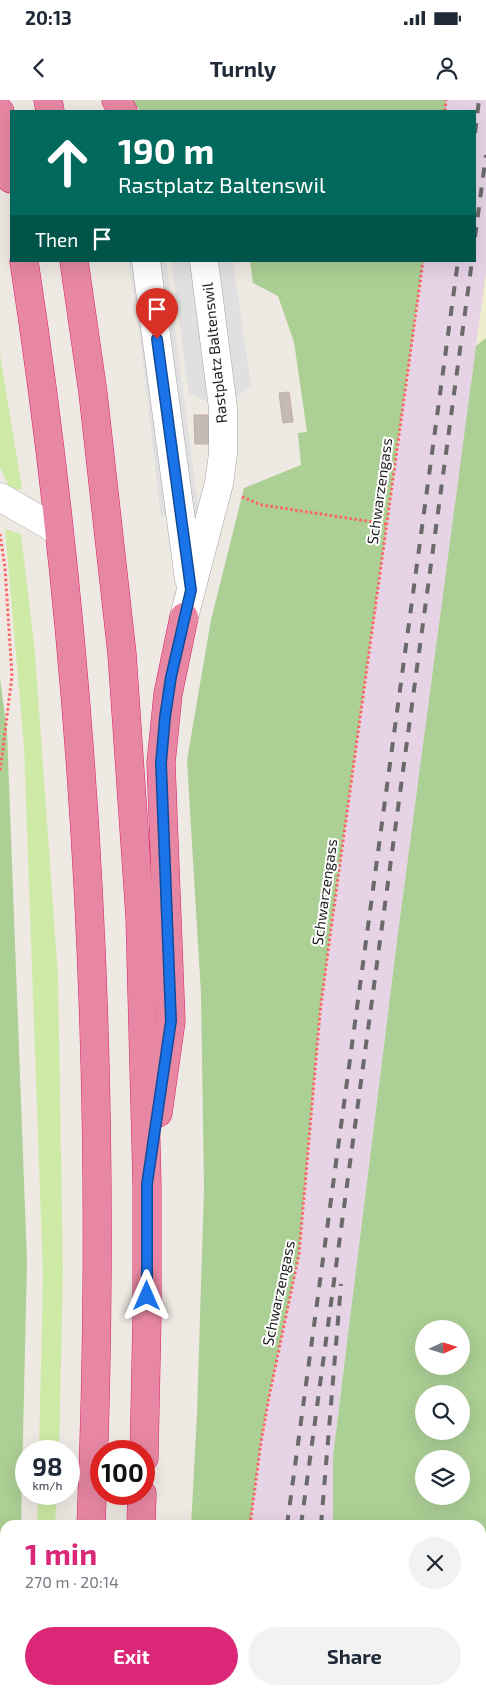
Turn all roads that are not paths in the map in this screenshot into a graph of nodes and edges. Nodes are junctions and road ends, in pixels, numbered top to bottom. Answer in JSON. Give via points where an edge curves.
{"nodes":[{"id":1,"x":0,"y":112,"type":"edge"},
{"id":2,"x":10,"y":173,"type":"edge"},
{"id":3,"x":24,"y":262,"type":"edge"},
{"id":4,"x":74,"y":262,"type":"edge"},
{"id":5,"x":146,"y":262,"type":"edge"},
{"id":6,"x":204,"y":262,"type":"edge"},
{"id":7,"x":0,"y":497,"type":"edge"},
{"id":8,"x":60,"y":531,"type":"junction"},
{"id":9,"x":191,"y":590,"type":"junction"},
{"id":10,"x":184,"y":617,"type":"joint"},
{"id":11,"x":147,"y":1184,"type":"junction"},
{"id":12,"x":144,"y":1440,"type":"edge"},
{"id":13,"x":142,"y":1505,"type":"edge"},
{"id":14,"x":91,"y":1520,"type":"edge"},
{"id":15,"x":141,"y":1520,"type":"edge"}],
"edges":[{"from":1,"to":2,"type":"highway"},
{"from":3,"to":8,"type":"highway"},
{"from":4,"to":11,"type":"highway","via":[[104,490],[124,682],[140,917]]},
{"from":5,"to":9,"type":"lane","name":"Rastplatz Baltenswil"},
{"from":6,"to":9,"type":"lane","name":"Rastplatz Baltenswil","via":[[223,408],[223,454],[219,483]]},
{"from":7,"to":8,"type":"lane"},
{"from":8,"to":14,"type":"highway","via":[[82,790],[95,1053],[98,1315]]},
{"from":9,"to":10,"type":"lane","name":"Rastplatz Baltenswil"},
{"from":10,"to":11,"type":"highway","via":[[168,694],[161,763],[171,1021]]},
{"from":11,"to":12,"type":"highway"},
{"from":13,"to":15,"type":"highway"}]}
